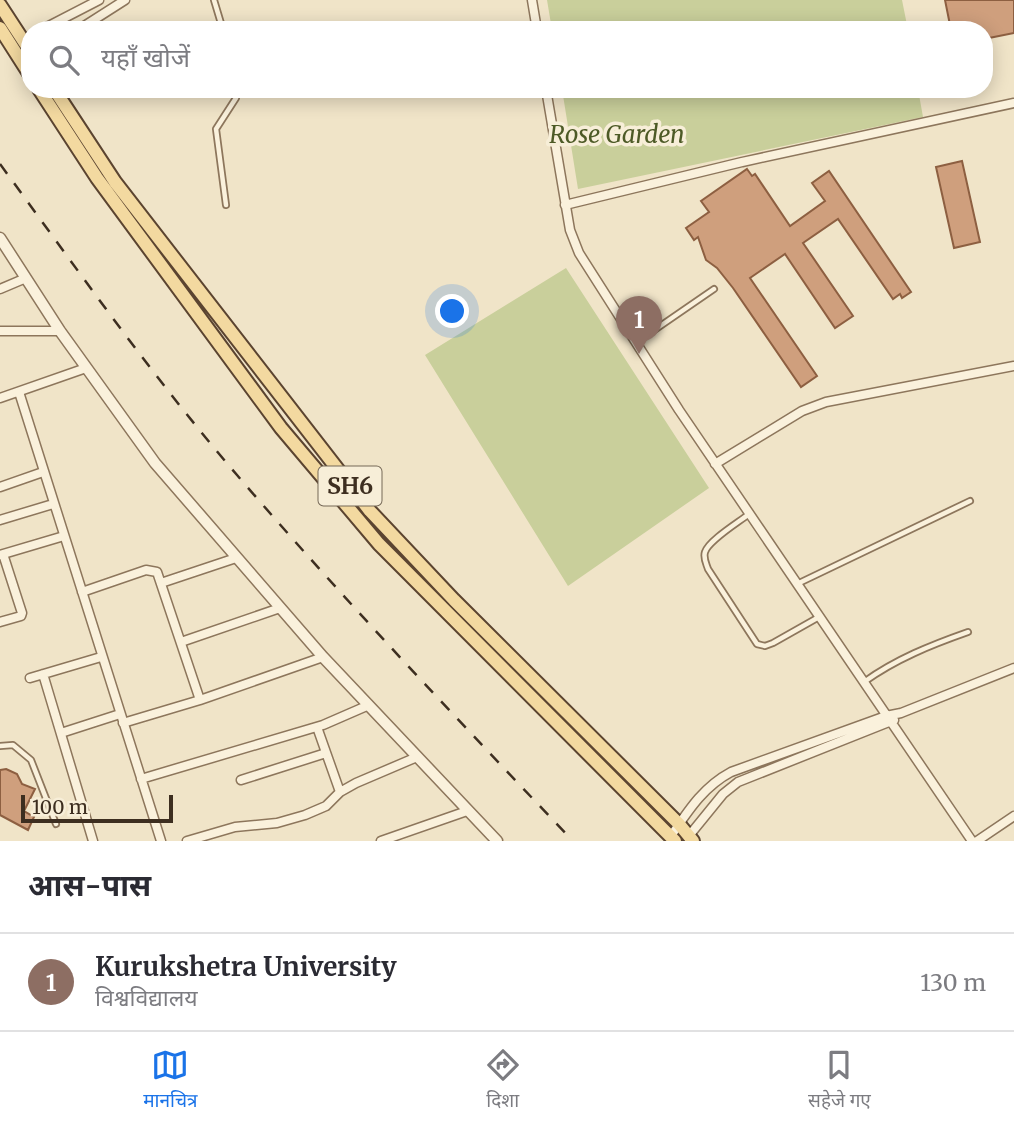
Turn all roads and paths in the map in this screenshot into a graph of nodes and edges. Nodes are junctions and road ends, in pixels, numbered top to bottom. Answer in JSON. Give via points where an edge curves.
{"nodes":[{"id":1,"x":99,"y":0,"type":"edge"},
{"id":2,"x":125,"y":0,"type":"edge"},
{"id":3,"x":214,"y":0,"type":"edge"},
{"id":4,"x":532,"y":0,"type":"edge"},
{"id":5,"x":0,"y":5,"type":"edge"},
{"id":6,"x":58,"y":21,"type":"edge"},
{"id":7,"x":92,"y":21,"type":"edge"},
{"id":8,"x":220,"y":21,"type":"edge"},
{"id":9,"x":536,"y":21,"type":"edge"},
{"id":10,"x":0,"y":28,"type":"edge"},
{"id":11,"x":20,"y":39,"type":"edge"},
{"id":12,"x":44,"y":98,"type":"edge"},
{"id":13,"x":60,"y":98,"type":"edge"},
{"id":14,"x":235,"y":98,"type":"edge"},
{"id":15,"x":547,"y":98,"type":"edge"},
{"id":16,"x":1014,"y":103,"type":"edge"},
{"id":17,"x":226,"y":205,"type":"dead end"},
{"id":18,"x":565,"y":205,"type":"junction"},
{"id":19,"x":0,"y":238,"type":"edge"},
{"id":20,"x":26,"y":278,"type":"junction"},
{"id":21,"x":0,"y":289,"type":"edge"},
{"id":22,"x":713,"y":289,"type":"dead end"},
{"id":23,"x":0,"y":331,"type":"edge"},
{"id":24,"x":60,"y":331,"type":"junction"},
{"id":25,"x":636,"y":343,"type":"junction"},
{"id":26,"x":1014,"y":366,"type":"edge"},
{"id":27,"x":86,"y":368,"type":"junction"},
{"id":28,"x":19,"y":392,"type":"junction"},
{"id":29,"x":0,"y":398,"type":"edge"},
{"id":30,"x":715,"y":464,"type":"junction"},
{"id":31,"x":43,"y":472,"type":"junction"},
{"id":32,"x":0,"y":487,"type":"edge"},
{"id":33,"x":970,"y":501,"type":"dead end"},
{"id":34,"x":53,"y":503,"type":"junction"},
{"id":35,"x":750,"y":514,"type":"junction"},
{"id":36,"x":0,"y":520,"type":"edge"},
{"id":37,"x":65,"y":536,"type":"junction"},
{"id":38,"x":2,"y":555,"type":"edge"},
{"id":39,"x":236,"y":558,"type":"junction"},
{"id":40,"x":162,"y":583,"type":"junction"},
{"id":41,"x":797,"y":584,"type":"junction"},
{"id":42,"x":82,"y":592,"type":"junction"},
{"id":43,"x":280,"y":608,"type":"junction"},
{"id":44,"x":819,"y":617,"type":"junction"},
{"id":45,"x":0,"y":622,"type":"edge"},
{"id":46,"x":968,"y":632,"type":"dead end"},
{"id":47,"x":181,"y":642,"type":"junction"},
{"id":48,"x":101,"y":657,"type":"junction"},
{"id":49,"x":324,"y":657,"type":"junction"},
{"id":50,"x":1014,"y":668,"type":"edge"},
{"id":51,"x":43,"y":674,"type":"junction"},
{"id":52,"x":30,"y":678,"type":"dead end"},
{"id":53,"x":863,"y":682,"type":"junction"},
{"id":54,"x":200,"y":700,"type":"junction"},
{"id":55,"x":369,"y":705,"type":"junction"},
{"id":56,"x":120,"y":714,"type":"junction"},
{"id":57,"x":888,"y":719,"type":"junction"},
{"id":58,"x":123,"y":723,"type":"junction"},
{"id":59,"x":317,"y":727,"type":"junction"},
{"id":60,"x":61,"y":733,"type":"junction"},
{"id":61,"x":0,"y":746,"type":"edge"},
{"id":62,"x":326,"y":753,"type":"junction"},
{"id":63,"x":417,"y":757,"type":"junction"},
{"id":64,"x":141,"y":779,"type":"junction"},
{"id":65,"x":241,"y":780,"type":"dead end"},
{"id":66,"x":340,"y":792,"type":"junction"},
{"id":67,"x":467,"y":811,"type":"junction"},
{"id":68,"x":1014,"y":816,"type":"edge"},
{"id":69,"x":56,"y":824,"type":"dead end"},
{"id":70,"x":679,"y":824,"type":"junction"},
{"id":71,"x":673,"y":839,"type":"edge"},
{"id":72,"x":690,"y":839,"type":"edge"},
{"id":73,"x":93,"y":841,"type":"edge"},
{"id":74,"x":161,"y":841,"type":"edge"},
{"id":75,"x":187,"y":841,"type":"edge"},
{"id":76,"x":381,"y":841,"type":"edge"},
{"id":77,"x":497,"y":841,"type":"edge"},
{"id":78,"x":975,"y":841,"type":"edge"}],
"edges":[{"from":1,"to":6,"type":"street"},
{"from":2,"to":7,"type":"street"},
{"from":3,"to":8,"type":"lane"},
{"from":4,"to":9,"type":"street"},
{"from":5,"to":11,"type":"main road"},
{"from":10,"to":11,"type":"main road"},
{"from":12,"to":71,"type":"main road","number":"SH6","via":[[97,178],[281,428],[379,544]]},
{"from":13,"to":70,"type":"main road","number":"SH6","via":[[115,181],[370,511]]},
{"from":14,"to":17,"type":"lane","via":[[216,129]]},
{"from":15,"to":18,"type":"street"},
{"from":16,"to":18,"type":"street"},
{"from":18,"to":25,"type":"street","via":[[579,253]]},
{"from":19,"to":20,"type":"street"},
{"from":20,"to":21,"type":"street"},
{"from":20,"to":24,"type":"street"},
{"from":22,"to":25,"type":"lane"},
{"from":23,"to":24,"type":"street"},
{"from":24,"to":27,"type":"street"},
{"from":25,"to":30,"type":"street"},
{"from":26,"to":30,"type":"street","via":[[826,402],[802,411]]},
{"from":27,"to":28,"type":"street"},
{"from":27,"to":39,"type":"street","via":[[155,463]]},
{"from":28,"to":29,"type":"street"},
{"from":28,"to":31,"type":"street"},
{"from":30,"to":35,"type":"street"},
{"from":31,"to":32,"type":"street"},
{"from":31,"to":34,"type":"street"},
{"from":33,"to":41,"type":"lane"},
{"from":34,"to":36,"type":"street"},
{"from":34,"to":37,"type":"street"},
{"from":35,"to":41,"type":"street"},
{"from":35,"to":44,"type":"lane","via":[[711,543],[704,557],[757,644],[773,643]]},
{"from":37,"to":38,"type":"street"},
{"from":37,"to":42,"type":"street"},
{"from":38,"to":45,"type":"street","via":[[22,613]]},
{"from":39,"to":40,"type":"street"},
{"from":39,"to":43,"type":"street"},
{"from":40,"to":42,"type":"street","via":[[157,572],[146,570]]},
{"from":40,"to":47,"type":"street"},
{"from":41,"to":44,"type":"street"},
{"from":42,"to":48,"type":"street"},
{"from":43,"to":47,"type":"street"},
{"from":43,"to":49,"type":"street"},
{"from":44,"to":53,"type":"street"},
{"from":46,"to":53,"type":"lane","via":[[910,654]]},
{"from":47,"to":54,"type":"street"},
{"from":48,"to":51,"type":"street"},
{"from":48,"to":56,"type":"street"},
{"from":49,"to":54,"type":"street"},
{"from":49,"to":55,"type":"street"},
{"from":50,"to":57,"type":"street"},
{"from":51,"to":52,"type":"street"},
{"from":51,"to":60,"type":"street"},
{"from":53,"to":57,"type":"street"},
{"from":54,"to":58,"type":"street"},
{"from":55,"to":59,"type":"street"},
{"from":55,"to":63,"type":"street"},
{"from":56,"to":58,"type":"street"},
{"from":56,"to":60,"type":"street"},
{"from":57,"to":70,"type":"street","via":[[718,779]]},
{"from":57,"to":72,"type":"street","via":[[738,782],[723,794]]},
{"from":57,"to":78,"type":"street"},
{"from":58,"to":64,"type":"street"},
{"from":59,"to":62,"type":"street"},
{"from":59,"to":64,"type":"street"},
{"from":60,"to":73,"type":"street"},
{"from":61,"to":69,"type":"lane","via":[[13,745],[31,760]]},
{"from":62,"to":65,"type":"street"},
{"from":62,"to":66,"type":"street"},
{"from":63,"to":66,"type":"street"},
{"from":63,"to":67,"type":"street"},
{"from":64,"to":74,"type":"street"},
{"from":66,"to":75,"type":"street","via":[[326,806],[305,815]]},
{"from":67,"to":76,"type":"street"},
{"from":67,"to":77,"type":"street"},
{"from":68,"to":78,"type":"street"},
{"from":70,"to":71,"type":"street"},
{"from":70,"to":72,"type":"main road","number":"SH6"}]}
